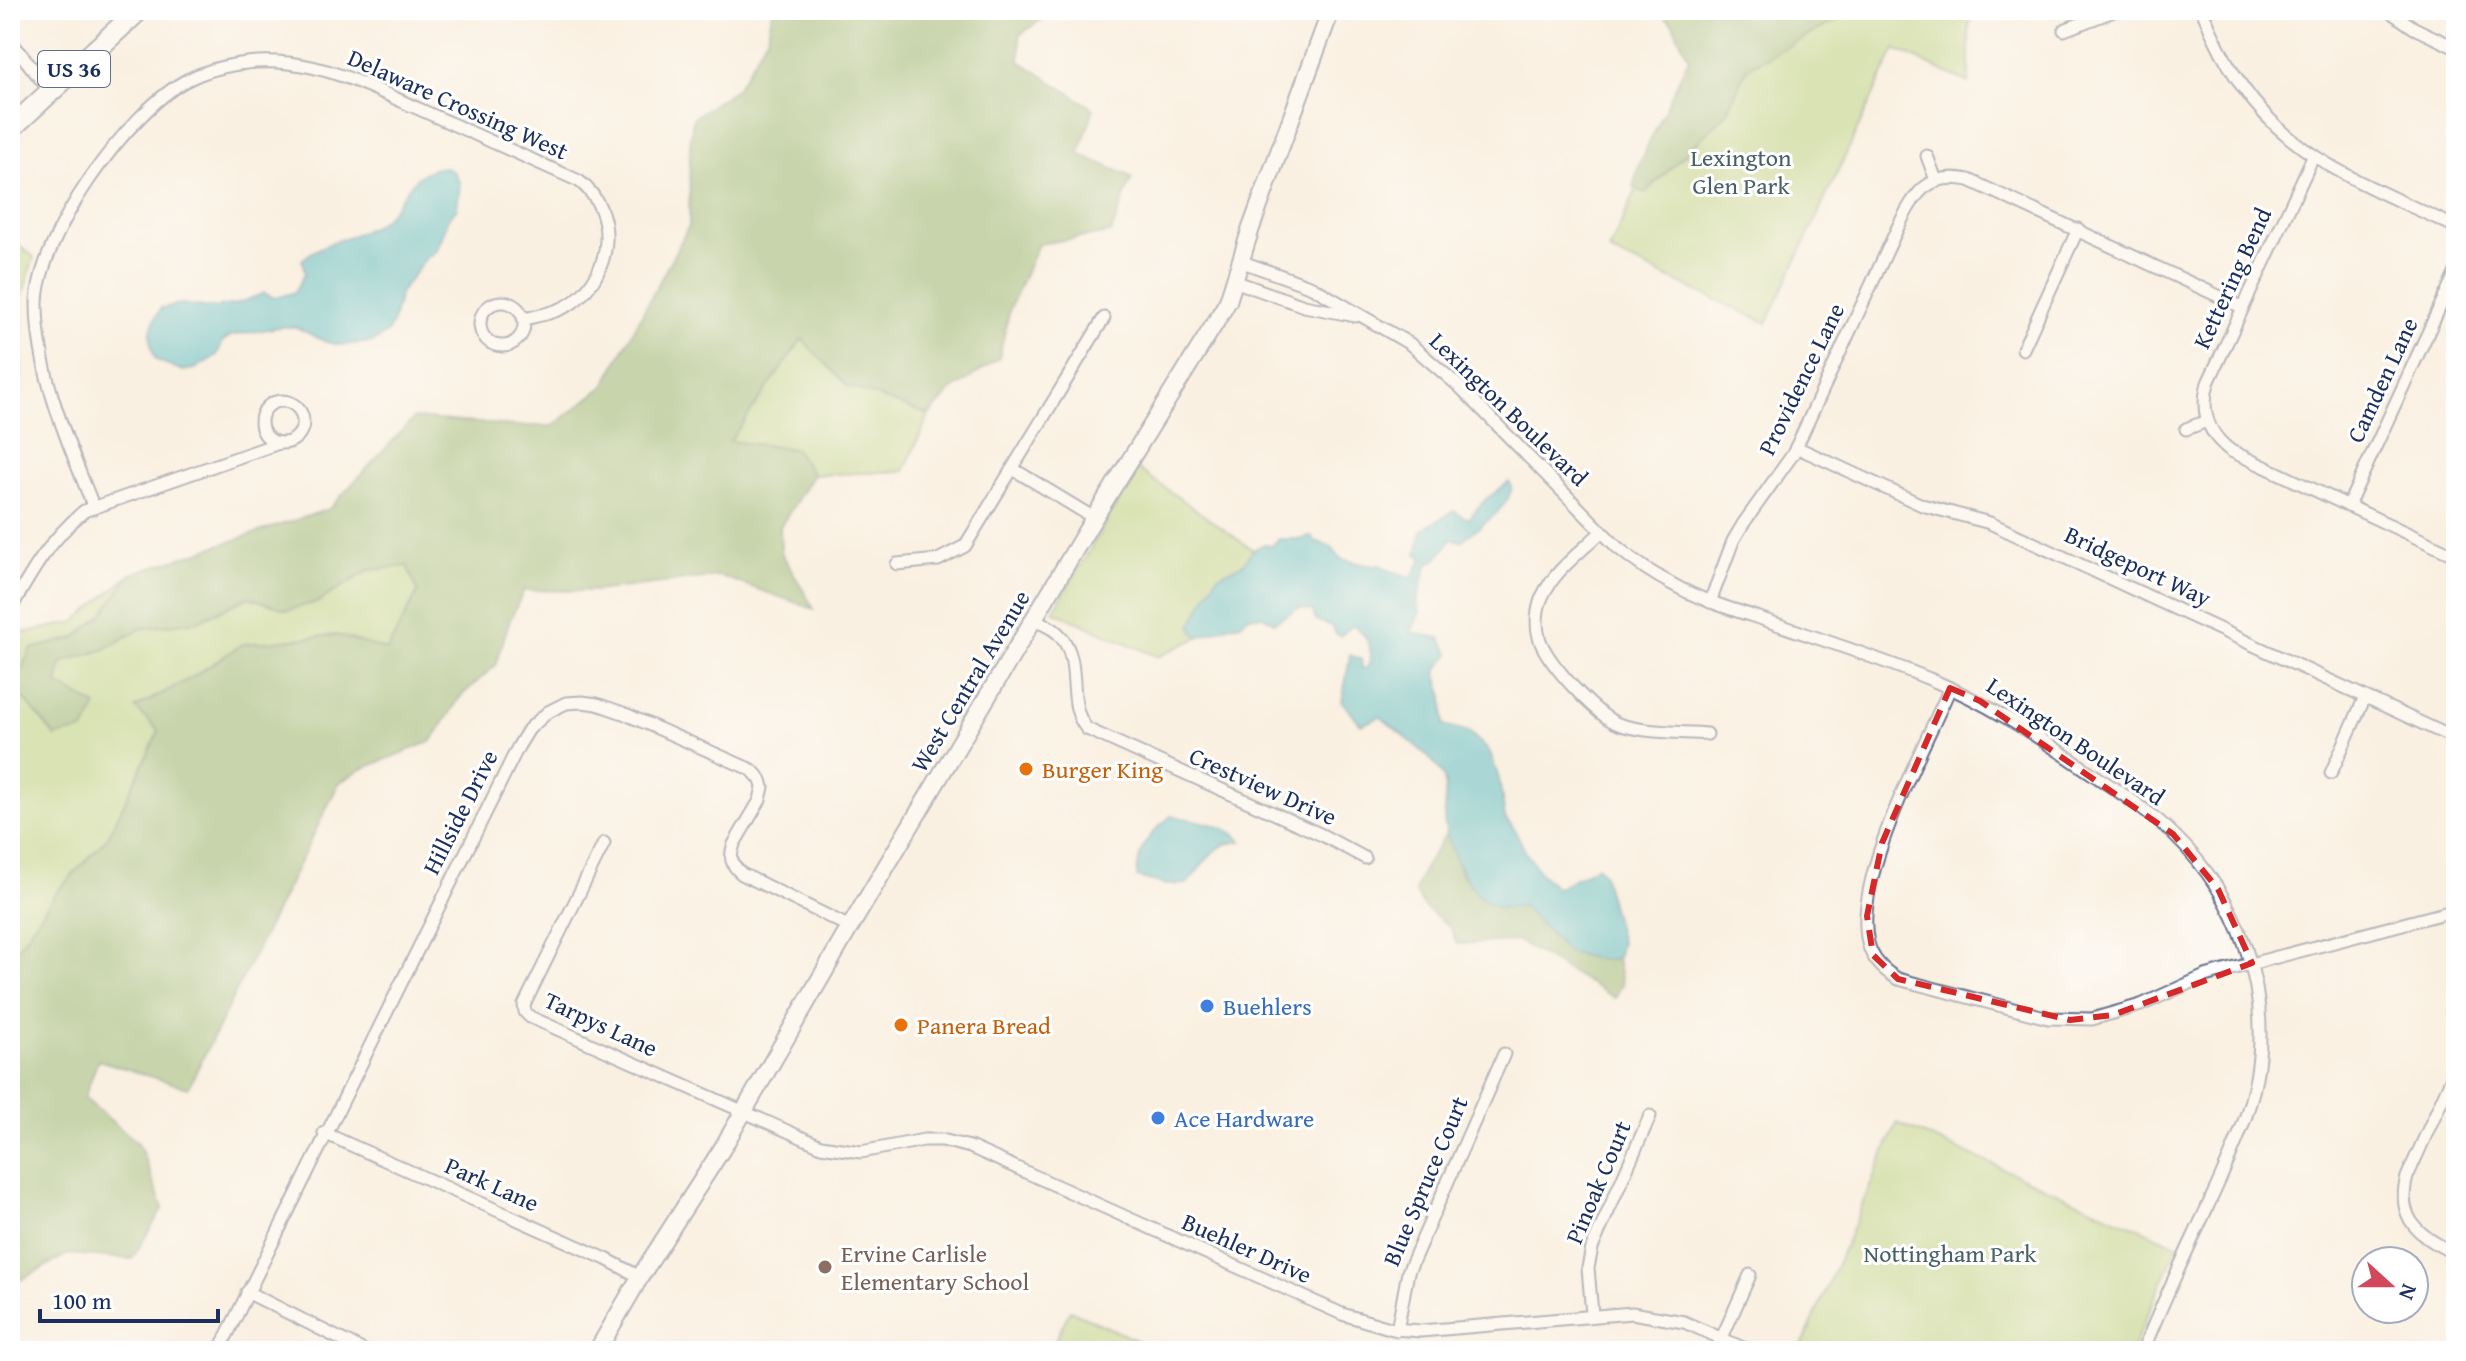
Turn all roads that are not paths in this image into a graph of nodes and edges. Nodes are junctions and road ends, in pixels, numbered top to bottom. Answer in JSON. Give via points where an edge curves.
{"nodes":[{"id":1,"x":139,"y":10,"type":"edge"},
{"id":2,"x":1331,"y":10,"type":"edge"},
{"id":3,"x":2116,"y":10,"type":"edge"},
{"id":4,"x":2202,"y":10,"type":"edge"},
{"id":5,"x":2388,"y":10,"type":"edge"},
{"id":6,"x":2064,"y":30,"type":"dead end"},
{"id":7,"x":10,"y":40,"type":"edge"},
{"id":8,"x":2456,"y":48,"type":"edge"},
{"id":9,"x":50,"y":91,"type":"junction"},
{"id":10,"x":10,"y":129,"type":"edge"},
{"id":11,"x":1927,"y":156,"type":"dead end"},
{"id":12,"x":2313,"y":157,"type":"junction"},
{"id":13,"x":1936,"y":180,"type":"junction"},
{"id":14,"x":2456,"y":227,"type":"edge"},
{"id":15,"x":2078,"y":229,"type":"junction"},
{"id":16,"x":1240,"y":261,"type":"junction"},
{"id":17,"x":2456,"y":272,"type":"edge"},
{"id":18,"x":1234,"y":281,"type":"junction"},
{"id":19,"x":2242,"y":307,"type":"junction"},
{"id":20,"x":1104,"y":318,"type":"dead end"},
{"id":21,"x":1365,"y":318,"type":"junction"},
{"id":22,"x":524,"y":319,"type":"dead end"},
{"id":23,"x":2023,"y":349,"type":"dead end"},
{"id":24,"x":2207,"y":421,"type":"junction"},
{"id":25,"x":2186,"y":429,"type":"dead end"},
{"id":26,"x":279,"y":443,"type":"dead end"},
{"id":27,"x":1796,"y":447,"type":"junction"},
{"id":28,"x":1013,"y":469,"type":"junction"},
{"id":29,"x":2348,"y":506,"type":"junction"},
{"id":30,"x":94,"y":508,"type":"junction"},
{"id":31,"x":1094,"y":518,"type":"junction"},
{"id":32,"x":1601,"y":532,"type":"junction"},
{"id":33,"x":2456,"y":556,"type":"edge"},
{"id":34,"x":897,"y":564,"type":"dead end"},
{"id":35,"x":1710,"y":602,"type":"junction"},
{"id":36,"x":10,"y":610,"type":"edge"},
{"id":37,"x":1034,"y":620,"type":"junction"},
{"id":38,"x":1950,"y":688,"type":"junction"},
{"id":39,"x":2365,"y":697,"type":"junction"},
{"id":40,"x":1707,"y":734,"type":"dead end"},
{"id":41,"x":2456,"y":739,"type":"edge"},
{"id":42,"x":2331,"y":773,"type":"dead end"},
{"id":43,"x":604,"y":843,"type":"dead end"},
{"id":44,"x":1365,"y":858,"type":"dead end"},
{"id":45,"x":2456,"y":910,"type":"edge"},
{"id":46,"x":850,"y":927,"type":"junction"},
{"id":47,"x":2252,"y":963,"type":"junction"},
{"id":48,"x":1504,"y":1054,"type":"dead end"},
{"id":49,"x":2456,"y":1068,"type":"edge"},
{"id":50,"x":743,"y":1112,"type":"junction"},
{"id":51,"x":1650,"y":1116,"type":"dead end"},
{"id":52,"x":324,"y":1133,"type":"junction"},
{"id":53,"x":2456,"y":1254,"type":"edge"},
{"id":54,"x":1750,"y":1275,"type":"dead end"},
{"id":55,"x":640,"y":1277,"type":"junction"},
{"id":56,"x":247,"y":1292,"type":"junction"},
{"id":57,"x":1592,"y":1314,"type":"junction"},
{"id":58,"x":1397,"y":1330,"type":"junction"},
{"id":59,"x":1722,"y":1338,"type":"junction"},
{"id":60,"x":219,"y":1351,"type":"edge"},
{"id":61,"x":364,"y":1351,"type":"edge"},
{"id":62,"x":597,"y":1351,"type":"edge"},
{"id":63,"x":1716,"y":1351,"type":"edge"},
{"id":64,"x":1750,"y":1351,"type":"edge"},
{"id":65,"x":2143,"y":1351,"type":"edge"}],
"edges":[{"from":1,"to":9,"type":"highway","number":"US 36"},
{"from":2,"to":16,"type":"main road","name":"West Central Avenue"},
{"from":3,"to":6,"type":"street"},
{"from":4,"to":12,"type":"street","via":[[2237,83],[2271,123]]},
{"from":5,"to":8,"type":"street"},
{"from":7,"to":9,"type":"street"},
{"from":9,"to":10,"type":"highway","number":"US 36"},
{"from":11,"to":13,"type":"street"},
{"from":12,"to":14,"type":"street"},
{"from":12,"to":19,"type":"street","name":"Kettering Bend"},
{"from":13,"to":15,"type":"street","via":[[1969,180]]},
{"from":13,"to":27,"type":"street","name":"Providence Lane","via":[[1911,202]]},
{"from":15,"to":19,"type":"street"},
{"from":15,"to":23,"type":"street"},
{"from":16,"to":18,"type":"main road","name":"West Central Avenue"},
{"from":16,"to":21,"type":"street","name":"Lexington Boulevard","via":[[1312,287]]},
{"from":17,"to":29,"type":"street","name":"Camden Lane"},
{"from":18,"to":21,"type":"street","name":"Lexington Boulevard","via":[[1304,306]]},
{"from":18,"to":31,"type":"main road","name":"West Central Avenue","via":[[1217,320]]},
{"from":19,"to":24,"type":"street","name":"Kettering Bend","via":[[2208,383]]},
{"from":20,"to":28,"type":"street"},
{"from":21,"to":32,"type":"street","name":"Lexington Boulevard","via":[[1431,360]]},
{"from":22,"to":30,"type":"street","name":"Delaware Crossing West","via":[[574,302],[596,276],[605,221],[592,191],[579,181],[340,74],[256,62],[189,78],[159,97],[106,157],[62,225],[39,282],[41,356]]},
{"from":24,"to":25,"type":"street"},
{"from":24,"to":29,"type":"street","via":[[2231,451]]},
{"from":26,"to":30,"type":"street"},
{"from":27,"to":35,"type":"street","name":"Providence Lane","via":[[1743,524]]},
{"from":27,"to":39,"type":"street","name":"Bridgeport Way","via":[[1922,505],[1990,523]]},
{"from":28,"to":31,"type":"street"},
{"from":28,"to":34,"type":"street","via":[[957,552],[938,560]]},
{"from":29,"to":33,"type":"street"},
{"from":30,"to":36,"type":"street","via":[[61,530]]},
{"from":31,"to":37,"type":"main road","name":"West Central Avenue"},
{"from":32,"to":35,"type":"street","name":"Lexington Boulevard","via":[[1645,569]]},
{"from":32,"to":40,"type":"street","via":[[1543,594],[1538,614],[1542,645],[1613,722]]},
{"from":35,"to":38,"type":"street","name":"Lexington Boulevard"},
{"from":37,"to":44,"type":"street","name":"Crestview Drive","via":[[1055,631],[1068,646],[1078,714],[1087,729]]},
{"from":37,"to":46,"type":"main road","name":"West Central Avenue"},
{"from":38,"to":47,"type":"street","name":"Lexington Boulevard","via":[[2021,725],[2173,834],[2218,889]]},
{"from":38,"to":47,"type":"street","via":[[1876,861],[1866,930],[1881,966],[1911,985],[2070,1020],[2116,1014],[2193,980]]},
{"from":39,"to":41,"type":"street","name":"Bridgeport Way"},
{"from":39,"to":42,"type":"street"},
{"from":43,"to":50,"type":"street","name":"Tarpys Lane","via":[[525,1012]]},
{"from":45,"to":47,"type":"street"},
{"from":46,"to":50,"type":"main road","name":"West Central Avenue"},
{"from":46,"to":52,"type":"street","name":"Hillside Drive","via":[[742,874],[733,864],[734,844],[761,796],[761,780],[752,770],[597,704],[556,707],[529,729],[518,747]]},
{"from":47,"to":65,"type":"street","name":"Lexington Boulevard","via":[[2260,1026],[2250,1105]]},
{"from":48,"to":58,"type":"street","name":"Blue Spruce Court","via":[[1408,1272]]},
{"from":49,"to":53,"type":"street","via":[[2407,1177],[2404,1197],[2417,1231]]},
{"from":50,"to":55,"type":"main road","name":"West Central Avenue"},
{"from":50,"to":58,"type":"street","name":"Buehler Drive","via":[[834,1150],[867,1152],[924,1140],[970,1147],[1342,1314]]},
{"from":51,"to":57,"type":"street","name":"Pinoak Court","via":[[1592,1248]]},
{"from":52,"to":55,"type":"street","name":"Park Lane"},
{"from":52,"to":56,"type":"street","name":"Hillside Drive"},
{"from":54,"to":59,"type":"street"},
{"from":55,"to":62,"type":"main road","name":"West Central Avenue"},
{"from":56,"to":60,"type":"street","name":"Hillside Drive"},
{"from":56,"to":61,"type":"street"},
{"from":57,"to":58,"type":"street","name":"Buehler Drive","via":[[1448,1330]]},
{"from":57,"to":59,"type":"street","name":"Buehler Drive","via":[[1657,1316]]},
{"from":59,"to":63,"type":"street"},
{"from":59,"to":64,"type":"street","name":"Buehler Drive"}]}
